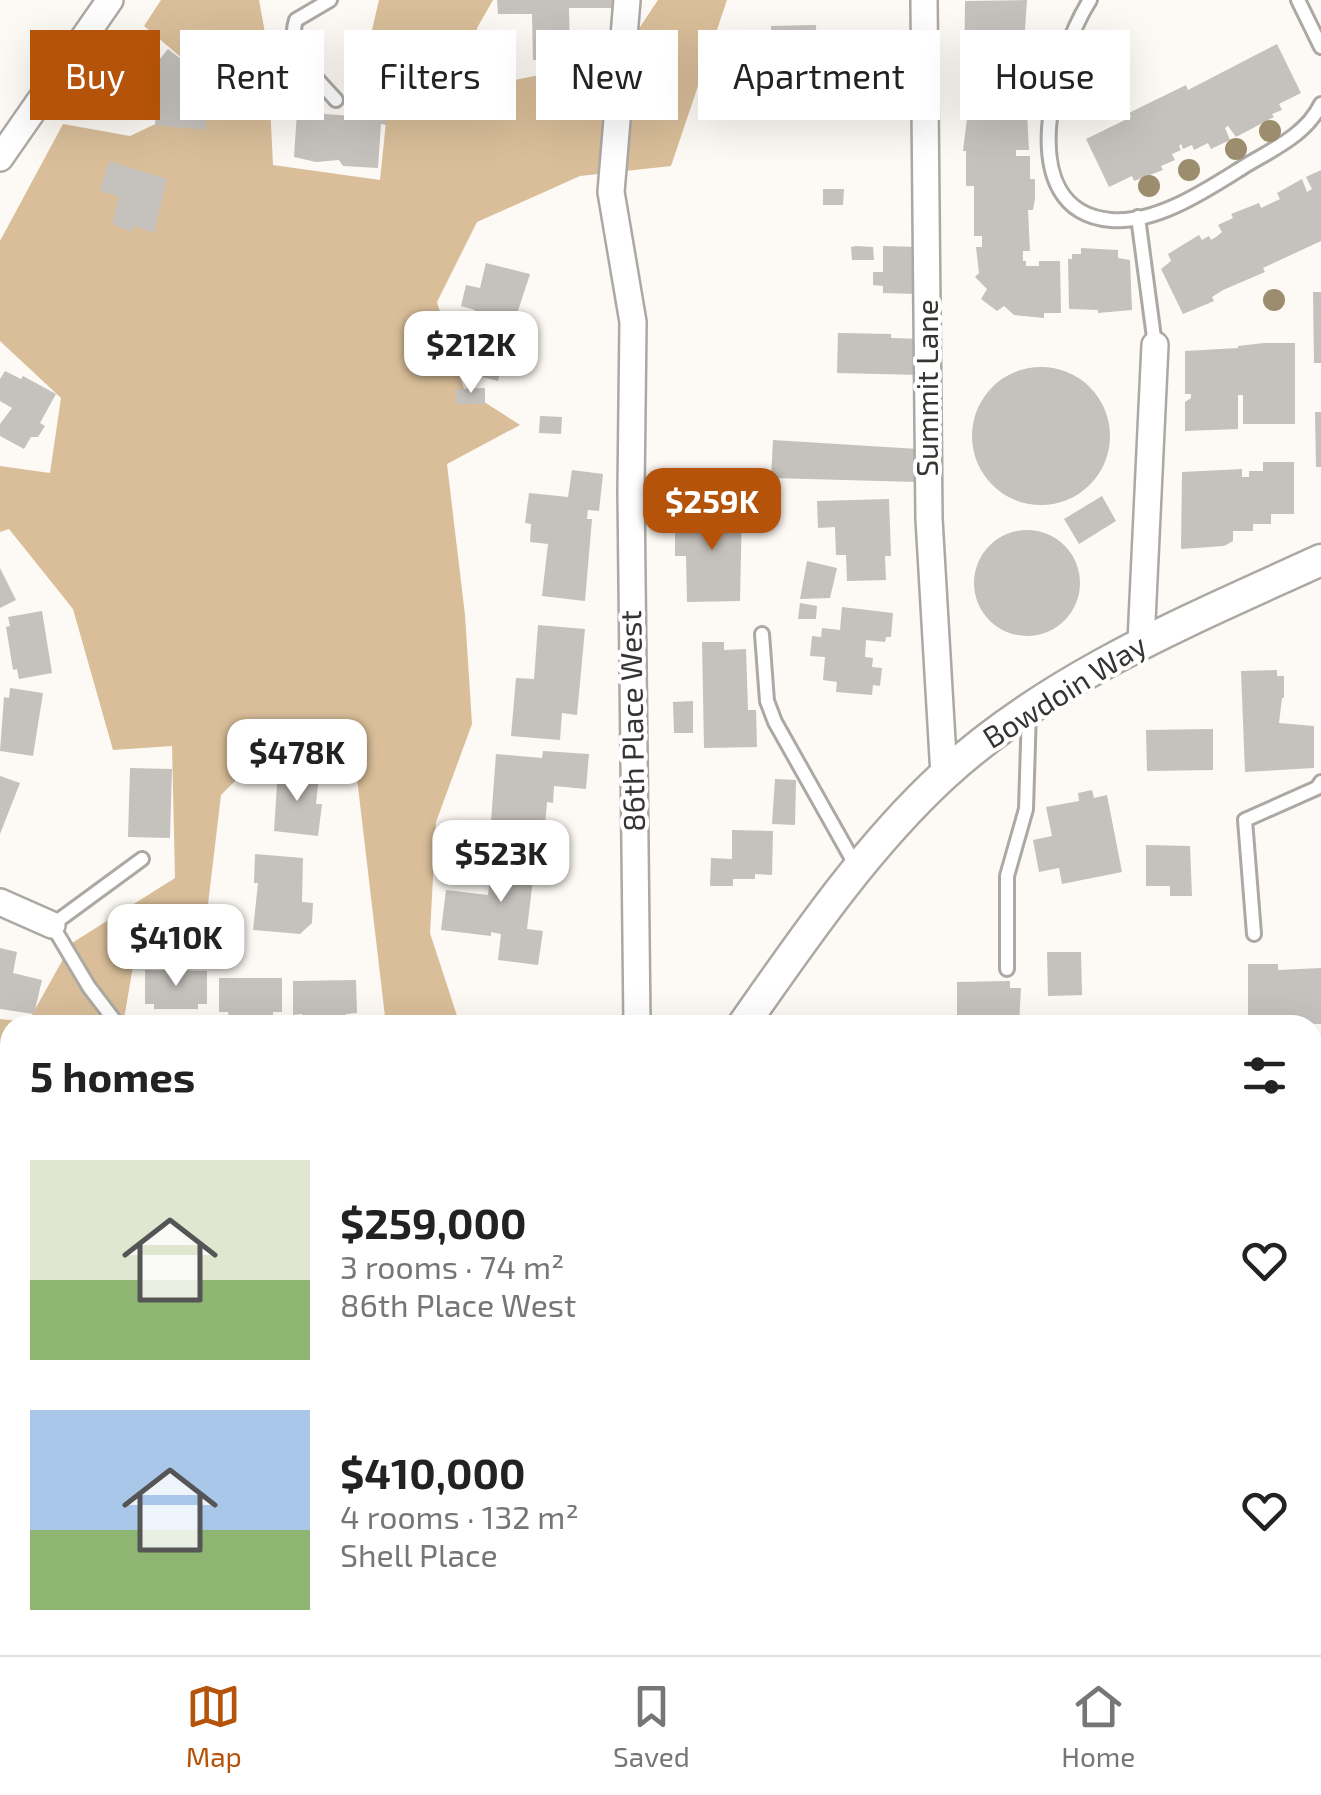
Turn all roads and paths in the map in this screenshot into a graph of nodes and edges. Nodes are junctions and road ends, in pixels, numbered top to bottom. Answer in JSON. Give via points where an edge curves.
{"nodes":[{"id":1,"x":110,"y":0,"type":"edge"},
{"id":2,"x":330,"y":0,"type":"edge"},
{"id":3,"x":627,"y":0,"type":"edge"},
{"id":4,"x":924,"y":0,"type":"edge"},
{"id":5,"x":1090,"y":0,"type":"edge"},
{"id":6,"x":1298,"y":0,"type":"edge"},
{"id":7,"x":1321,"y":47,"type":"edge"},
{"id":8,"x":336,"y":100,"type":"dead end"},
{"id":9,"x":1321,"y":104,"type":"edge"},
{"id":10,"x":0,"y":158,"type":"edge"},
{"id":11,"x":1138,"y":217,"type":"junction"},
{"id":12,"x":1155,"y":345,"type":"joint"},
{"id":13,"x":1321,"y":560,"type":"edge"},
{"id":14,"x":762,"y":634,"type":"dead end"},
{"id":15,"x":1141,"y":642,"type":"junction"},
{"id":16,"x":1029,"y":708,"type":"junction"},
{"id":17,"x":944,"y":774,"type":"junction"},
{"id":18,"x":1321,"y":782,"type":"edge"},
{"id":19,"x":142,"y":859,"type":"dead end"},
{"id":20,"x":858,"y":868,"type":"junction"},
{"id":21,"x":0,"y":902,"type":"edge"},
{"id":22,"x":52,"y":925,"type":"junction"},
{"id":23,"x":1254,"y":934,"type":"dead end"},
{"id":24,"x":1007,"y":969,"type":"dead end"},
{"id":25,"x":111,"y":1015,"type":"edge"},
{"id":26,"x":637,"y":1015,"type":"edge"},
{"id":27,"x":750,"y":1015,"type":"edge"}],
"edges":[{"from":1,"to":10,"type":"street"},
{"from":2,"to":8,"type":"lane","via":[[296,20],[292,32],[304,64]]},
{"from":3,"to":26,"type":"street","name":"86th Place West","via":[[611,192],[633,322]]},
{"from":4,"to":17,"type":"street","name":"Summit Lane","via":[[929,518]]},
{"from":5,"to":11,"type":"lane","via":[[1065,52],[1050,114],[1050,165],[1059,190],[1078,210],[1111,220]]},
{"from":6,"to":7,"type":"lane"},
{"from":9,"to":11,"type":"lane","via":[[1298,134],[1185,201]]},
{"from":11,"to":12,"type":"lane"},
{"from":12,"to":15,"type":"street"},
{"from":13,"to":15,"type":"street","name":"Bowdoin Way"},
{"from":14,"to":20,"type":"lane","via":[[774,722]]},
{"from":15,"to":16,"type":"street","name":"Bowdoin Way"},
{"from":16,"to":17,"type":"street","name":"Bowdoin Way"},
{"from":16,"to":24,"type":"lane","via":[[1026,809],[1007,876]]},
{"from":17,"to":20,"type":"street","name":"Bowdoin Way"},
{"from":18,"to":23,"type":"lane","via":[[1245,820]]},
{"from":19,"to":22,"type":"lane"},
{"from":20,"to":27,"type":"street","name":"Bowdoin Way"},
{"from":21,"to":22,"type":"street"},
{"from":22,"to":25,"type":"lane"}]}
